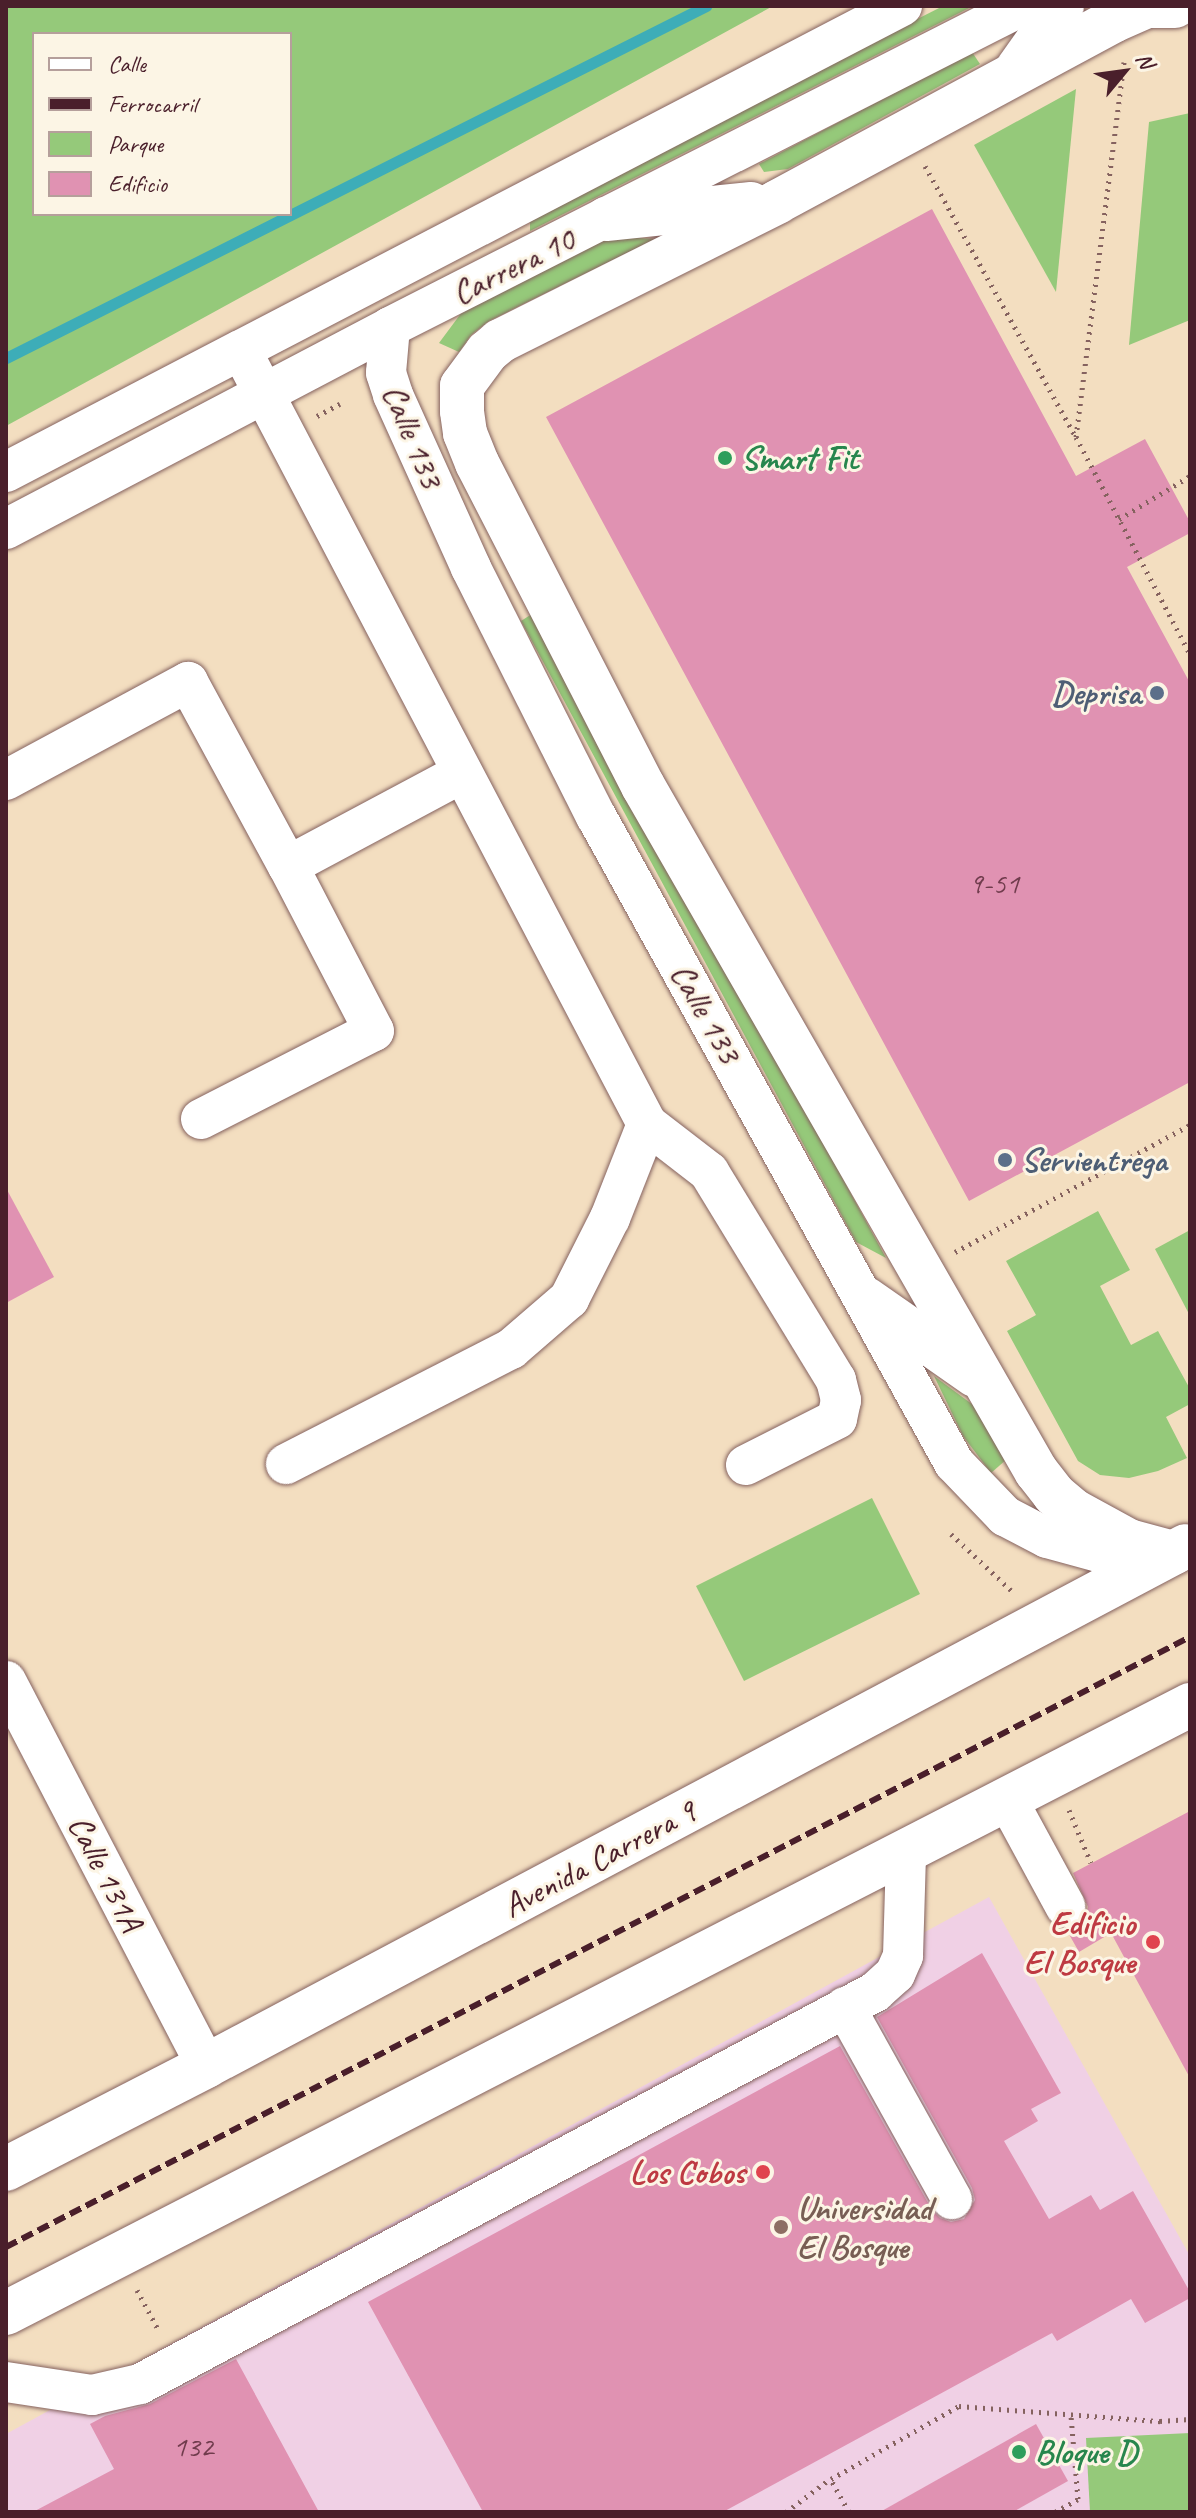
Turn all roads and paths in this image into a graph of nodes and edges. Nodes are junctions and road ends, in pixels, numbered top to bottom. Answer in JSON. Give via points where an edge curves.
{"nodes":[{"id":1,"x":902,"y":6,"type":"edge"},
{"id":2,"x":1022,"y":6,"type":"edge"},
{"id":3,"x":1062,"y":6,"type":"edge"},
{"id":4,"x":1175,"y":6,"type":"edge"},
{"id":5,"x":1182,"y":6,"type":"edge"},
{"id":6,"x":1190,"y":9,"type":"edge"},
{"id":7,"x":1125,"y":61,"type":"dead end"},
{"id":8,"x":1012,"y":76,"type":"junction"},
{"id":9,"x":920,"y":158,"type":"dead end"},
{"id":10,"x":777,"y":202,"type":"junction"},
{"id":11,"x":606,"y":219,"type":"junction"},
{"id":12,"x":390,"y":327,"type":"junction"},
{"id":13,"x":241,"y":350,"type":"junction"},
{"id":14,"x":264,"y":393,"type":"junction"},
{"id":15,"x":1076,"y":437,"type":"junction"},
{"id":16,"x":6,"y":472,"type":"edge"},
{"id":17,"x":1190,"y":476,"type":"edge"},
{"id":18,"x":1119,"y":519,"type":"junction"},
{"id":19,"x":6,"y":529,"type":"edge"},
{"id":20,"x":1190,"y":654,"type":"edge"},
{"id":21,"x":462,"y":773,"type":"junction"},
{"id":22,"x":6,"y":780,"type":"edge"},
{"id":23,"x":288,"y":866,"type":"junction"},
{"id":24,"x":201,"y":1119,"type":"dead end"},
{"id":25,"x":647,"y":1124,"type":"junction"},
{"id":26,"x":1190,"y":1125,"type":"edge"},
{"id":27,"x":922,"y":1270,"type":"junction"},
{"id":28,"x":866,"y":1299,"type":"junction"},
{"id":29,"x":984,"y":1380,"type":"junction"},
{"id":30,"x":286,"y":1464,"type":"dead end"},
{"id":31,"x":746,"y":1465,"type":"dead end"},
{"id":32,"x":1182,"y":1549,"type":"edge"},
{"id":33,"x":6,"y":1681,"type":"edge"},
{"id":34,"x":1190,"y":1705,"type":"edge"},
{"id":35,"x":21,"y":1744,"type":"edge"},
{"id":36,"x":1007,"y":1799,"type":"junction"},
{"id":37,"x":1067,"y":1805,"type":"dead end"},
{"id":38,"x":906,"y":1852,"type":"junction"},
{"id":39,"x":1091,"y":1863,"type":"dead end"},
{"id":40,"x":1065,"y":1906,"type":"dead end"},
{"id":41,"x":845,"y":2007,"type":"junction"},
{"id":42,"x":206,"y":2066,"type":"junction"},
{"id":43,"x":6,"y":2169,"type":"edge"},
{"id":44,"x":952,"y":2199,"type":"dead end"},
{"id":45,"x":136,"y":2288,"type":"dead end"},
{"id":46,"x":6,"y":2313,"type":"edge"},
{"id":47,"x":178,"y":2365,"type":"junction"},
{"id":48,"x":6,"y":2382,"type":"edge"},
{"id":49,"x":1071,"y":2415,"type":"junction"},
{"id":50,"x":1190,"y":2419,"type":"edge"},
{"id":51,"x":831,"y":2479,"type":"junction"},
{"id":52,"x":786,"y":2512,"type":"edge"},
{"id":53,"x":849,"y":2512,"type":"edge"},
{"id":54,"x":1055,"y":2512,"type":"edge"}],
"edges":[{"from":1,"to":13,"type":"street","name":"Carrera 10"},
{"from":2,"to":11,"type":"street","name":"Carrera 10"},
{"from":3,"to":8,"type":"main road"},
{"from":4,"to":8,"type":"main road","via":[[1146,6]]},
{"from":5,"to":6,"type":"main road"},
{"from":7,"to":15,"type":"path"},
{"from":8,"to":10,"type":"main road"},
{"from":9,"to":15,"type":"path"},
{"from":10,"to":11,"type":"main road"},
{"from":10,"to":27,"type":"main road","via":[[500,341],[462,386],[462,411],[477,463],[643,786]]},
{"from":11,"to":12,"type":"street","name":"Carrera 10"},
{"from":12,"to":14,"type":"street","name":"Carrera 10"},
{"from":12,"to":28,"type":"street","name":"Calle 133","via":[[386,373],[393,395],[471,568],[596,816]]},
{"from":13,"to":14,"type":"street"},
{"from":13,"to":16,"type":"street","name":"Carrera 10"},
{"from":14,"to":19,"type":"street","name":"Carrera 10"},
{"from":14,"to":21,"type":"street"},
{"from":15,"to":18,"type":"path"},
{"from":17,"to":18,"type":"path"},
{"from":18,"to":20,"type":"path"},
{"from":21,"to":23,"type":"street"},
{"from":21,"to":25,"type":"street"},
{"from":22,"to":23,"type":"street","via":[[188,682]]},
{"from":23,"to":24,"type":"street","via":[[374,1031]]},
{"from":25,"to":30,"type":"street","via":[[610,1218],[569,1299],[511,1349]]},
{"from":25,"to":31,"type":"street","via":[[709,1172],[836,1380],[841,1400],[837,1419]]},
{"from":26,"to":27,"type":"path"},
{"from":27,"to":29,"type":"main road"},
{"from":28,"to":29,"type":"main road"},
{"from":28,"to":32,"type":"street","name":"Calle 133","via":[[954,1463],[1005,1516],[1072,1547],[1124,1556]]},
{"from":29,"to":32,"type":"main road","via":[[1054,1494],[1129,1541]]},
{"from":32,"to":42,"type":"main road","name":"Avenida Carrera 9"},
{"from":33,"to":35,"type":"street","name":"Calle 131A"},
{"from":34,"to":36,"type":"main road"},
{"from":35,"to":42,"type":"street","name":"Calle 131A"},
{"from":36,"to":38,"type":"main road"},
{"from":36,"to":40,"type":"street"},
{"from":37,"to":39,"type":"path"},
{"from":38,"to":41,"type":"street","via":[[903,1956],[895,1974],[875,1992]]},
{"from":38,"to":46,"type":"main road"},
{"from":41,"to":44,"type":"street"},
{"from":41,"to":47,"type":"street"},
{"from":42,"to":43,"type":"main road","name":"Avenida Carrera 9"},
{"from":45,"to":47,"type":"path"},
{"from":47,"to":48,"type":"street","via":[[140,2384],[92,2395]]},
{"from":49,"to":50,"type":"path"},
{"from":49,"to":51,"type":"path","via":[[959,2406]]},
{"from":49,"to":54,"type":"path","via":[[1078,2499]]},
{"from":51,"to":52,"type":"path"},
{"from":51,"to":53,"type":"path"}]}
